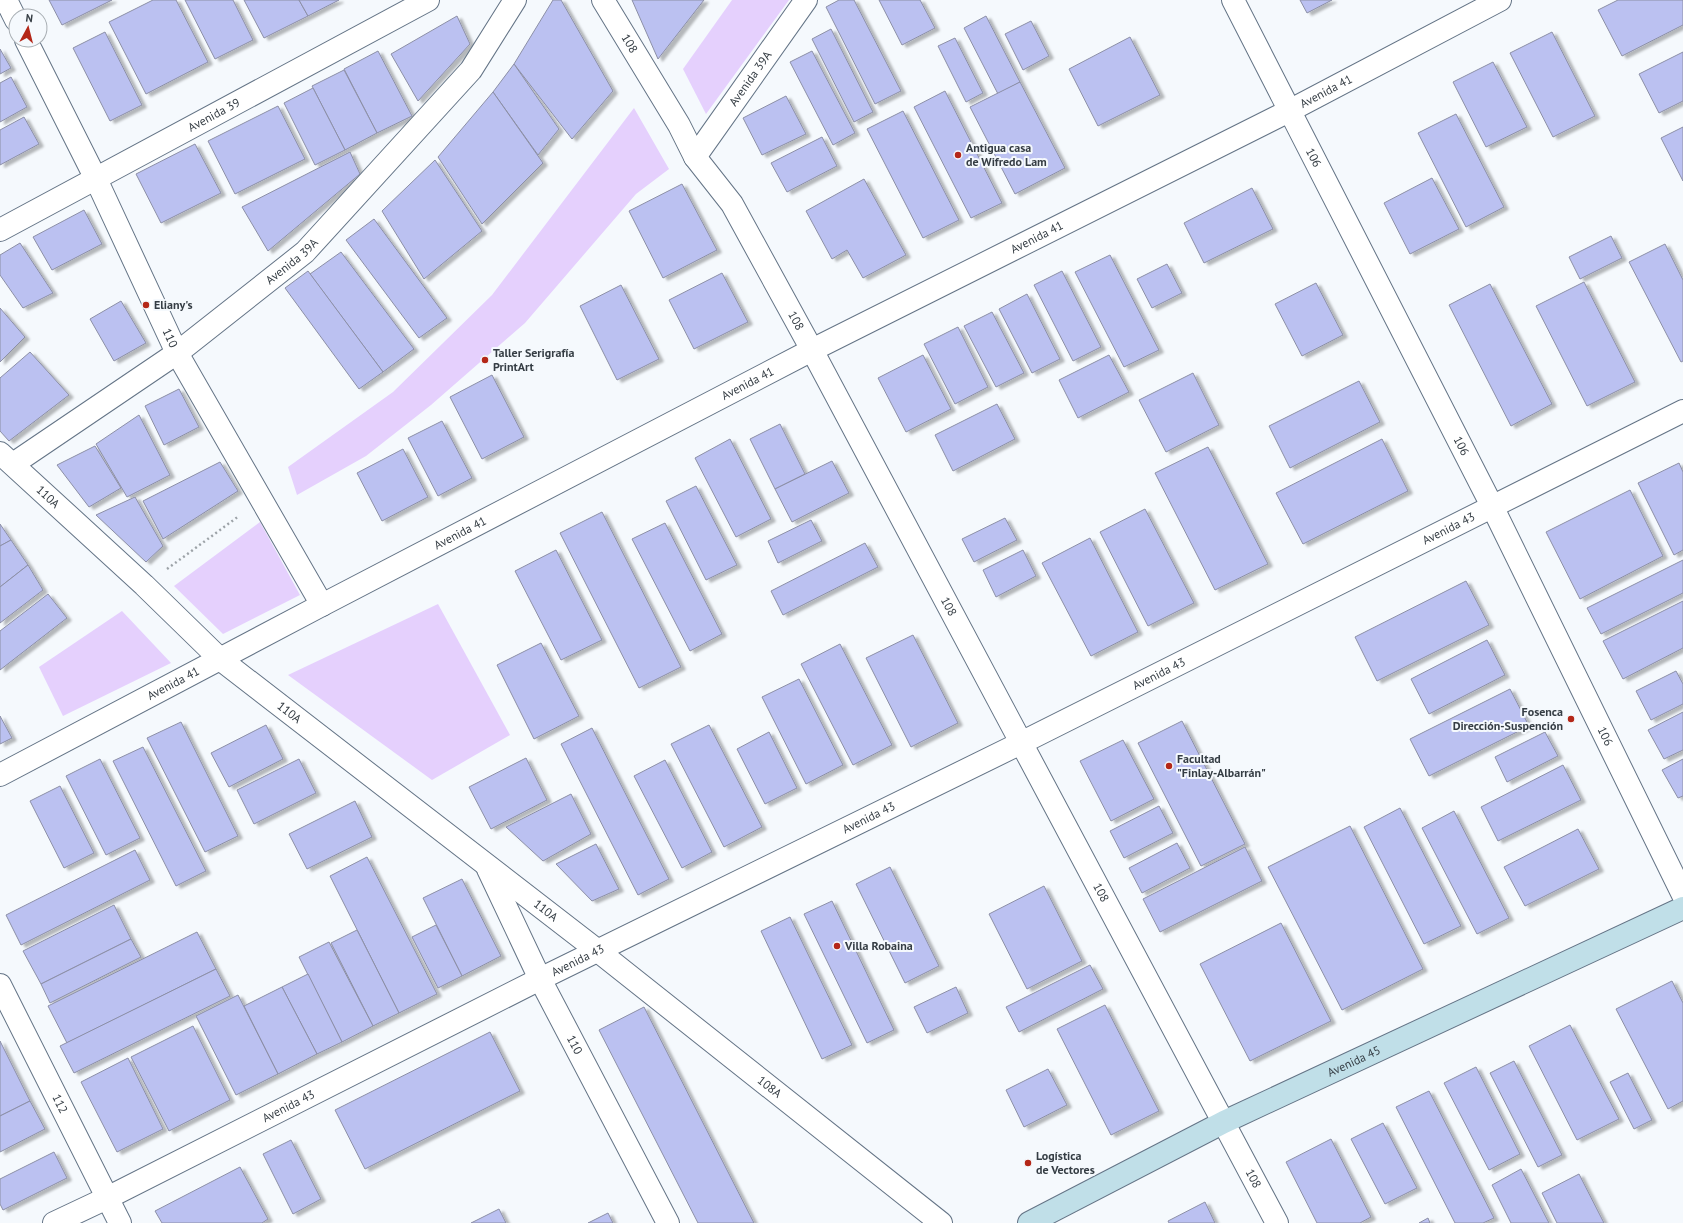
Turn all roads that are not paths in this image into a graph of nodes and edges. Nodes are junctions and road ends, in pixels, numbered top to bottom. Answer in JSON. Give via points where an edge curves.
{"nodes":[{"id":1,"x":428,"y":0,"type":"edge"},
{"id":2,"x":515,"y":0,"type":"edge"},
{"id":3,"x":603,"y":0,"type":"edge"},
{"id":4,"x":806,"y":0,"type":"edge"},
{"id":5,"x":1233,"y":0,"type":"edge"},
{"id":6,"x":1500,"y":0,"type":"edge"},
{"id":7,"x":30,"y":48,"type":"edge"},
{"id":8,"x":1289,"y":111,"type":"junction"},
{"id":9,"x":695,"y":157,"type":"junction"},
{"id":10,"x":96,"y":179,"type":"junction"},
{"id":11,"x":0,"y":230,"type":"edge"},
{"id":12,"x":812,"y":350,"type":"junction"},
{"id":13,"x":176,"y":353,"type":"junction"},
{"id":14,"x":1683,"y":411,"type":"edge"},
{"id":15,"x":7,"y":459,"type":"edge"},
{"id":16,"x":1492,"y":506,"type":"junction"},
{"id":17,"x":322,"y":605,"type":"junction"},
{"id":18,"x":220,"y":659,"type":"junction"},
{"id":19,"x":1021,"y":743,"type":"junction"},
{"id":20,"x":0,"y":775,"type":"edge"},
{"id":21,"x":486,"y":865,"type":"junction"},
{"id":22,"x":1683,"y":895,"type":"edge"},
{"id":23,"x":1683,"y":908,"type":"edge"},
{"id":24,"x":598,"y":951,"type":"junction"},
{"id":25,"x":540,"y":979,"type":"junction"},
{"id":26,"x":0,"y":985,"type":"edge"},
{"id":27,"x":1224,"y":1122,"type":"junction"},
{"id":28,"x":107,"y":1198,"type":"junction"},
{"id":29,"x":54,"y":1223,"type":"edge"},
{"id":30,"x":120,"y":1223,"type":"edge"},
{"id":31,"x":668,"y":1223,"type":"edge"},
{"id":32,"x":941,"y":1223,"type":"edge"},
{"id":33,"x":1028,"y":1223,"type":"edge"},
{"id":34,"x":1277,"y":1223,"type":"edge"}],
"edges":[{"from":1,"to":10,"type":"street","name":"Avenida 39"},
{"from":2,"to":13,"type":"street","name":"Avenida 39A","via":[[471,70],[305,252]]},
{"from":3,"to":9,"type":"street","name":"108","via":[[679,125]]},
{"from":4,"to":9,"type":"street","name":"Avenida 39A"},
{"from":5,"to":8,"type":"street","name":"106"},
{"from":6,"to":8,"type":"street","name":"Avenida 41"},
{"from":7,"to":10,"type":"street","name":"110"},
{"from":8,"to":12,"type":"street","name":"Avenida 41"},
{"from":8,"to":16,"type":"street","name":"106"},
{"from":9,"to":12,"type":"street","name":"108","via":[[732,204]]},
{"from":10,"to":11,"type":"street","name":"Avenida 39"},
{"from":10,"to":13,"type":"street","name":"110"},
{"from":12,"to":17,"type":"street","name":"Avenida 41"},
{"from":12,"to":19,"type":"street","name":"108"},
{"from":13,"to":15,"type":"street","name":"Avenida 39A"},
{"from":13,"to":17,"type":"street","name":"110"},
{"from":14,"to":16,"type":"street","name":"Avenida 43"},
{"from":15,"to":18,"type":"street","name":"110A"},
{"from":16,"to":19,"type":"street","name":"Avenida 43"},
{"from":16,"to":22,"type":"street","name":"106"},
{"from":17,"to":18,"type":"street","name":"Avenida 41"},
{"from":18,"to":20,"type":"street","name":"Avenida 41"},
{"from":18,"to":21,"type":"street","name":"110A"},
{"from":19,"to":24,"type":"street","name":"Avenida 43"},
{"from":19,"to":27,"type":"street","name":"108"},
{"from":21,"to":24,"type":"street","name":"110A"},
{"from":21,"to":25,"type":"street","name":"110"},
{"from":23,"to":27,"type":"street","name":"Avenida 45"},
{"from":24,"to":25,"type":"street","name":"Avenida 43"},
{"from":24,"to":32,"type":"street","name":"108A"},
{"from":25,"to":28,"type":"street","name":"Avenida 43"},
{"from":25,"to":31,"type":"street","name":"110"},
{"from":26,"to":28,"type":"street","name":"112"},
{"from":27,"to":33,"type":"street","name":"Avenida 45"},
{"from":27,"to":34,"type":"street","name":"108"},
{"from":28,"to":29,"type":"street","name":"Avenida 43"},
{"from":28,"to":30,"type":"street","name":"112"}]}
